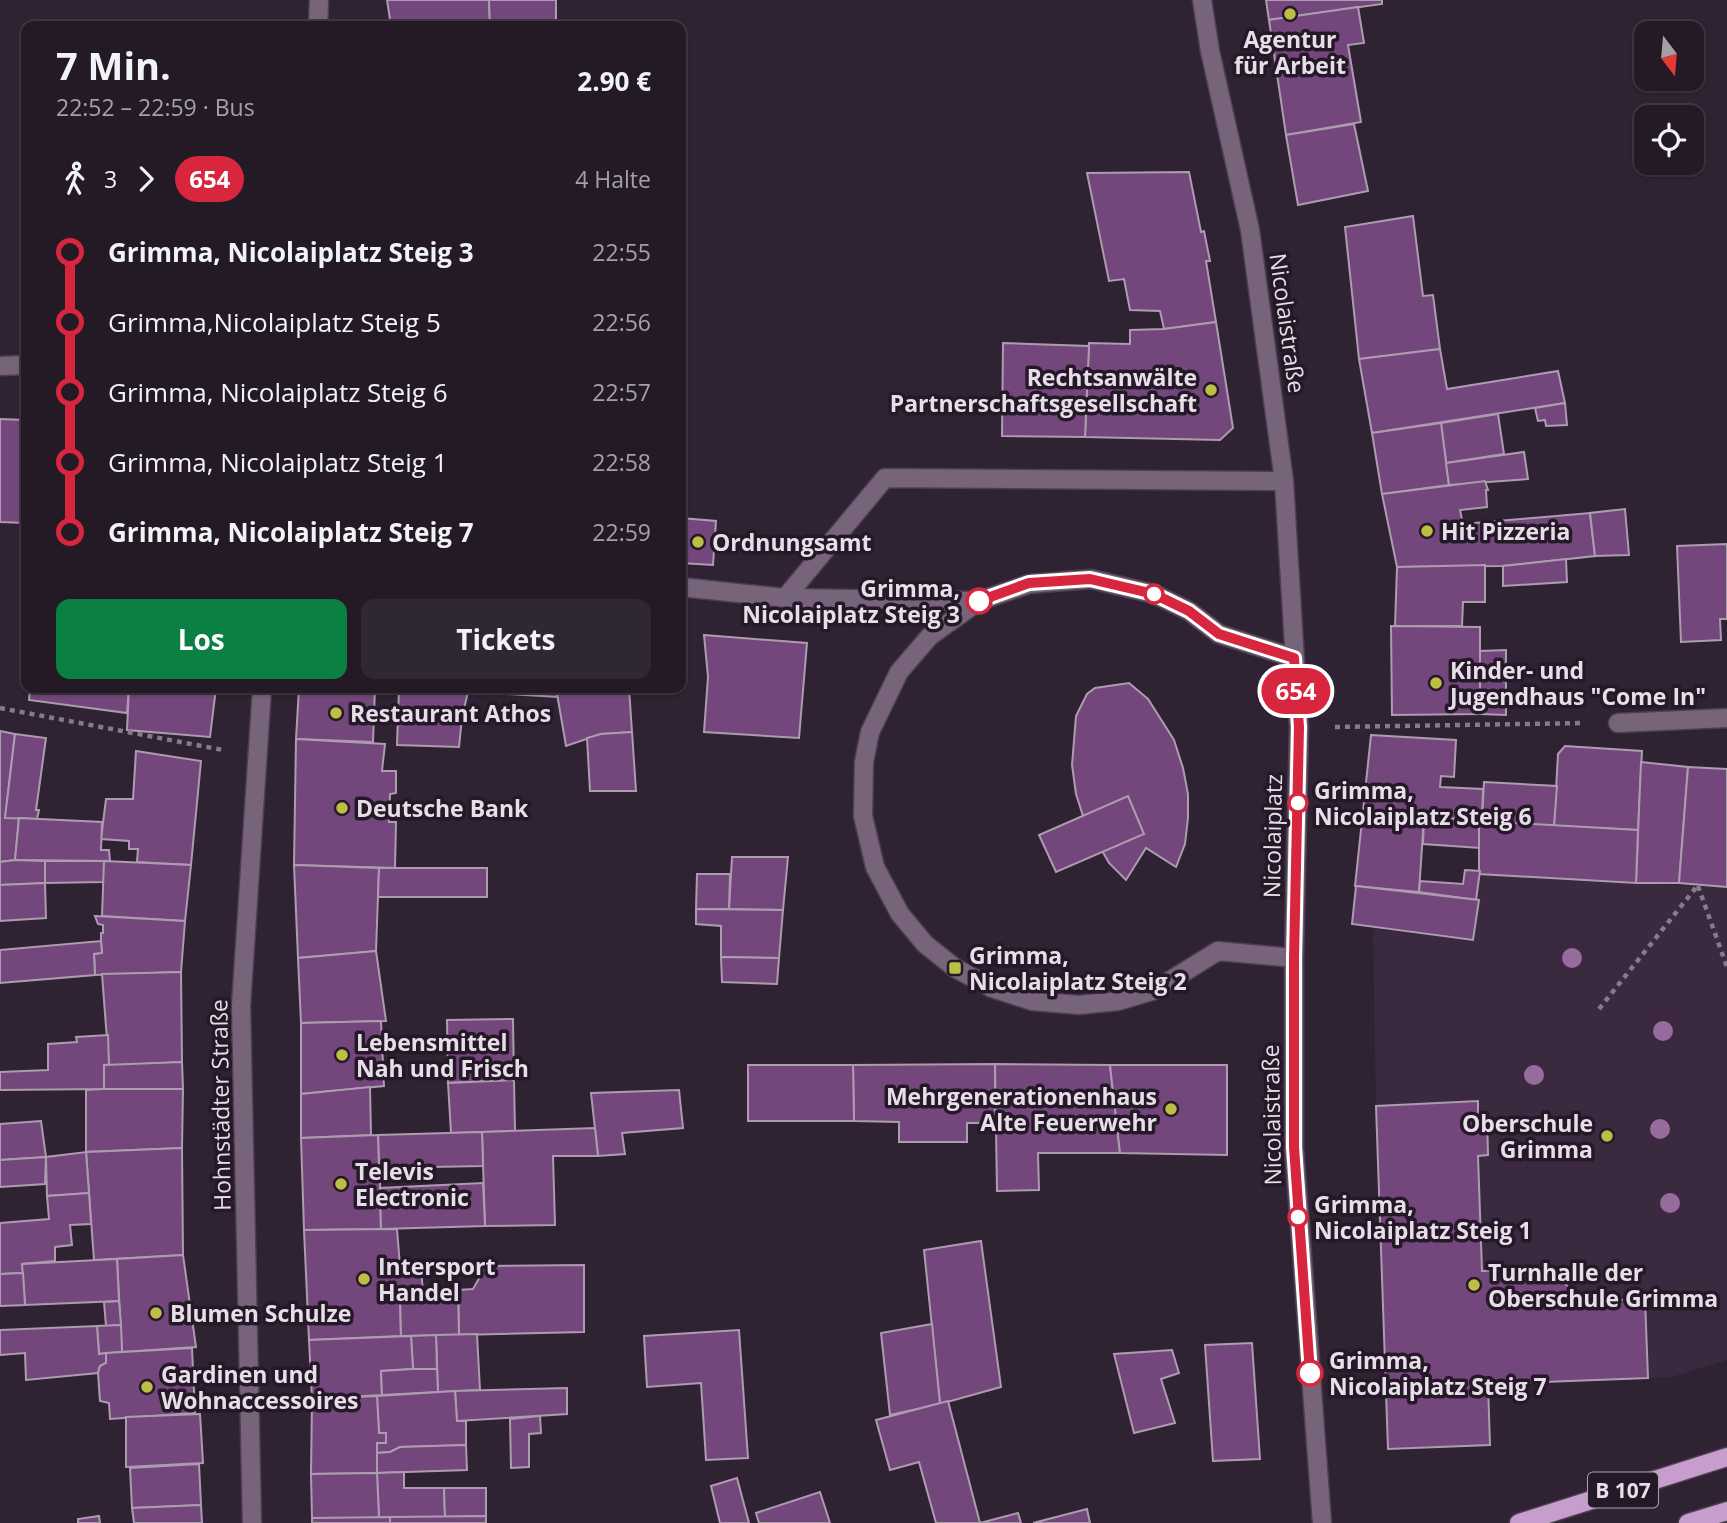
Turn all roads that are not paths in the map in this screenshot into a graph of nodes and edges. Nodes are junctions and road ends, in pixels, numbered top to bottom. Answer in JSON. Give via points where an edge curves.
{"nodes":[{"id":1,"x":320,"y":0,"type":"edge"},
{"id":2,"x":1202,"y":0,"type":"edge"},
{"id":3,"x":318,"y":21,"type":"edge"},
{"id":4,"x":21,"y":365,"type":"edge"},
{"id":5,"x":0,"y":366,"type":"edge"},
{"id":6,"x":1284,"y":481,"type":"junction"},
{"id":7,"x":686,"y":588,"type":"edge"},
{"id":8,"x":785,"y":598,"type":"junction"},
{"id":9,"x":979,"y":601,"type":"junction"},
{"id":10,"x":1294,"y":658,"type":"junction"},
{"id":11,"x":262,"y":693,"type":"edge"},
{"id":12,"x":1727,"y":718,"type":"edge"},
{"id":13,"x":1618,"y":723,"type":"road end"},
{"id":14,"x":1294,"y":958,"type":"junction"},
{"id":15,"x":1727,"y":1457,"type":"edge"},
{"id":16,"x":1727,"y":1511,"type":"edge"},
{"id":17,"x":252,"y":1523,"type":"edge"},
{"id":18,"x":1322,"y":1523,"type":"edge"},
{"id":19,"x":1519,"y":1523,"type":"edge"},
{"id":20,"x":1688,"y":1523,"type":"edge"}],
"edges":[{"from":1,"to":3,"type":"street"},
{"from":2,"to":6,"type":"street","name":"Nicolaistraße","via":[[1250,230]]},
{"from":4,"to":5,"type":"street"},
{"from":6,"to":8,"type":"street","via":[[885,478]]},
{"from":6,"to":10,"type":"street","name":"Nicolaistraße"},
{"from":7,"to":8,"type":"street"},
{"from":8,"to":9,"type":"street"},
{"from":9,"to":10,"type":"street","via":[[1029,583],[1090,579],[1154,594],[1189,611],[1219,634]]},
{"from":9,"to":14,"type":"street","via":[[930,636],[899,673],[870,732],[863,762],[863,816],[876,867],[900,915],[925,944],[954,968],[992,988],[1032,1001],[1079,1005],[1118,1001],[1155,990],[1218,951]]},
{"from":10,"to":14,"type":"street","name":"Nicolaiplatz","via":[[1299,727]]},
{"from":11,"to":17,"type":"street","name":"Hohnstädter Straße","via":[[241,1006]]},
{"from":12,"to":13,"type":"street"},
{"from":14,"to":18,"type":"street","name":"Nicolaistraße","via":[[1294,1147]]},
{"from":15,"to":19,"type":"main road","number":"B 107"},
{"from":16,"to":20,"type":"main road","number":"B 107"}]}
